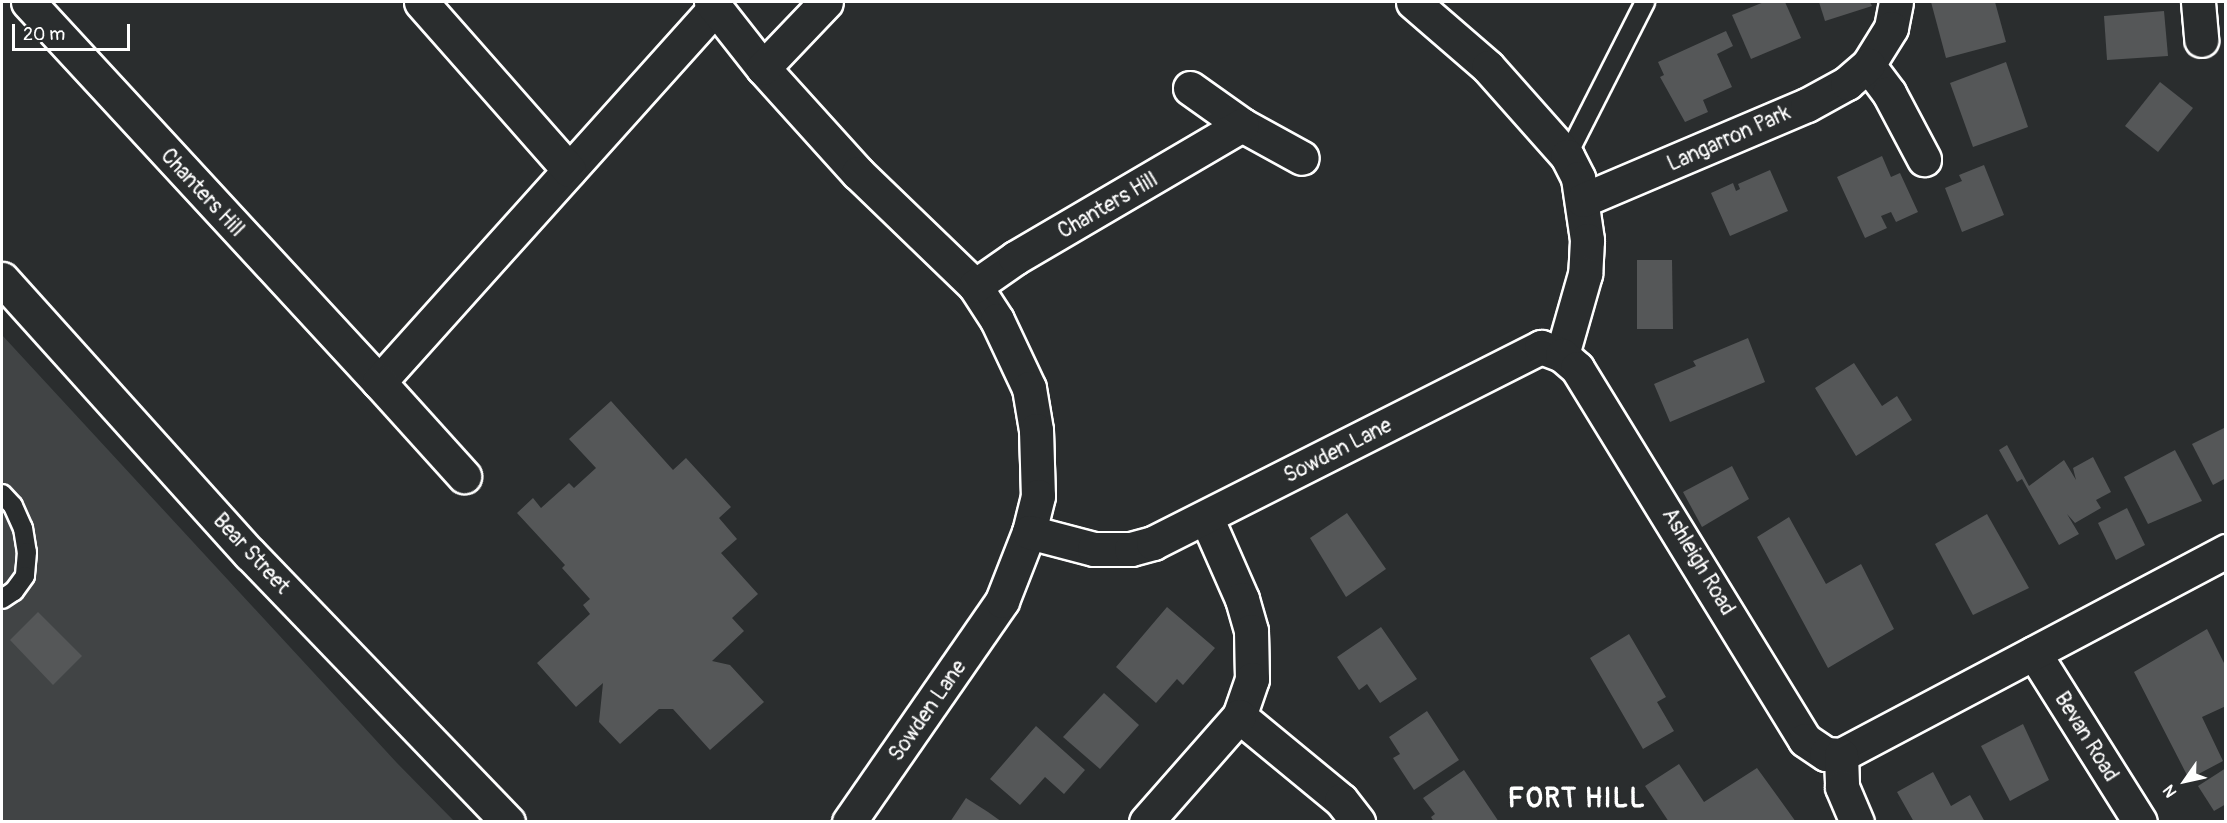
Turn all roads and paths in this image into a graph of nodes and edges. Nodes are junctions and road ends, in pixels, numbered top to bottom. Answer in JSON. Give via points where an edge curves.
{"nodes":[{"id":1,"x":28,"y":2,"type":"edge"},
{"id":2,"x":421,"y":2,"type":"edge"},
{"id":3,"x":826,"y":2,"type":"edge"},
{"id":4,"x":1413,"y":2,"type":"edge"},
{"id":5,"x":1645,"y":2,"type":"edge"},
{"id":6,"x":1896,"y":2,"type":"edge"},
{"id":7,"x":2198,"y":2,"type":"edge"},
{"id":8,"x":713,"y":5,"type":"edge"},
{"id":9,"x":2201,"y":40,"type":"dead end"},
{"id":10,"x":1868,"y":65,"type":"junction"},
{"id":11,"x":763,"y":68,"type":"junction"},
{"id":12,"x":1190,"y":88,"type":"dead end"},
{"id":13,"x":1242,"y":126,"type":"junction"},
{"id":14,"x":1567,"y":156,"type":"junction"},
{"id":15,"x":1302,"y":158,"type":"dead end"},
{"id":16,"x":1924,"y":159,"type":"dead end"},
{"id":17,"x":569,"y":170,"type":"junction"},
{"id":18,"x":1583,"y":200,"type":"junction"},
{"id":19,"x":2,"y":279,"type":"edge"},
{"id":20,"x":975,"y":286,"type":"junction"},
{"id":21,"x":1562,"y":355,"type":"junction"},
{"id":22,"x":379,"y":382,"type":"junction"},
{"id":23,"x":464,"y":476,"type":"dead end"},
{"id":24,"x":2,"y":494,"type":"edge"},
{"id":25,"x":1206,"y":517,"type":"junction"},
{"id":26,"x":1029,"y":532,"type":"junction"},
{"id":27,"x":2226,"y":551,"type":"edge"},
{"id":28,"x":2,"y":599,"type":"edge"},
{"id":29,"x":2034,"y":653,"type":"junction"},
{"id":30,"x":1239,"y":716,"type":"junction"},
{"id":31,"x":1841,"y":755,"type":"junction"},
{"id":32,"x":508,"y":822,"type":"edge"},
{"id":33,"x":849,"y":822,"type":"edge"},
{"id":34,"x":1146,"y":822,"type":"edge"},
{"id":35,"x":1358,"y":822,"type":"edge"},
{"id":36,"x":1857,"y":822,"type":"edge"},
{"id":37,"x":2140,"y":822,"type":"edge"}],
"edges":[{"from":1,"to":22,"type":"street","name":"Chanters Hill"},
{"from":2,"to":17,"type":"street"},
{"from":3,"to":11,"type":"street"},
{"from":4,"to":14,"type":"street","via":[[1488,68]]},
{"from":5,"to":14,"type":"lane"},
{"from":6,"to":10,"type":"street","name":"Langarron Park","via":[[1891,28]]},
{"from":7,"to":9,"type":"street"},
{"from":8,"to":11,"type":"street"},
{"from":8,"to":17,"type":"street"},
{"from":10,"to":16,"type":"street","via":[[1889,93]]},
{"from":10,"to":18,"type":"street","name":"Langarron Park","via":[[1847,83],[1807,105]]},
{"from":11,"to":20,"type":"street","via":[[858,173]]},
{"from":12,"to":13,"type":"street"},
{"from":13,"to":15,"type":"street"},
{"from":13,"to":20,"type":"street","name":"Chanters Hill","via":[[1015,258]]},
{"from":14,"to":18,"type":"street"},
{"from":17,"to":22,"type":"street"},
{"from":18,"to":21,"type":"street","via":[[1585,274]]},
{"from":19,"to":32,"type":"street","name":"Bear Street","via":[[250,554]]},
{"from":20,"to":26,"type":"street","via":[[1007,338],[1029,388],[1038,471]]},
{"from":21,"to":25,"type":"street","name":"Sowden Lane","via":[[1541,347],[1515,357]]},
{"from":21,"to":31,"type":"street","name":"Ashleigh Road","via":[[1577,368],[1609,418],[1805,740],[1826,754]]},
{"from":22,"to":23,"type":"street","name":"Chanters Hill"},
{"from":24,"to":28,"type":"lane","via":[[13,506],[23,528],[27,552],[24,576],[14,591]]},
{"from":25,"to":26,"type":"street","name":"Sowden Lane","via":[[1171,536],[1131,549],[1094,549]]},
{"from":25,"to":30,"type":"street","via":[[1242,599],[1251,631],[1252,679]]},
{"from":26,"to":33,"type":"street","name":"Sowden Lane","via":[[1002,601]]},
{"from":27,"to":29,"type":"street"},
{"from":29,"to":31,"type":"street"},
{"from":29,"to":37,"type":"street","name":"Bevan Road"},
{"from":30,"to":34,"type":"street"},
{"from":30,"to":35,"type":"street","via":[[1341,800]]},
{"from":31,"to":36,"type":"street","via":[[1842,787]]}]}
